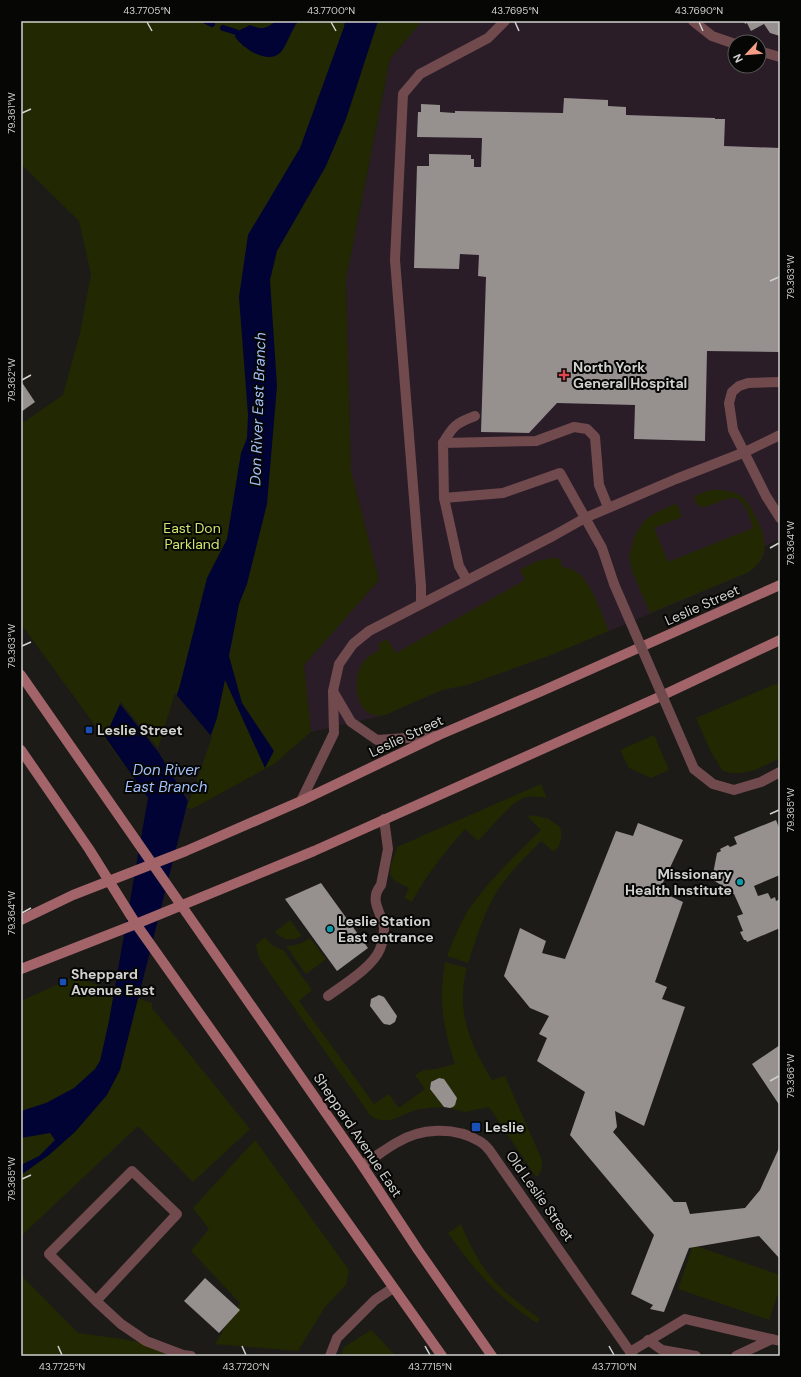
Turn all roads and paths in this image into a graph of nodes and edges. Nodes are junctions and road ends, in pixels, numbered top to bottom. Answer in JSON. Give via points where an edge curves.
{"nodes":[{"id":1,"x":505,"y":21,"type":"edge"},
{"id":2,"x":694,"y":21,"type":"edge"},
{"id":3,"x":727,"y":41,"type":"edge"},
{"id":4,"x":767,"y":53,"type":"edge"},
{"id":5,"x":780,"y":57,"type":"edge"},
{"id":6,"x":780,"y":382,"type":"edge"},
{"id":7,"x":475,"y":416,"type":"dead end"},
{"id":8,"x":780,"y":435,"type":"edge"},
{"id":9,"x":443,"y":443,"type":"junction"},
{"id":10,"x":745,"y":452,"type":"junction"},
{"id":11,"x":444,"y":498,"type":"junction"},
{"id":12,"x":608,"y":507,"type":"junction"},
{"id":13,"x":585,"y":518,"type":"junction"},
{"id":14,"x":780,"y":518,"type":"edge"},
{"id":15,"x":467,"y":580,"type":"junction"},
{"id":16,"x":780,"y":585,"type":"edge"},
{"id":17,"x":421,"y":604,"type":"junction"},
{"id":18,"x":780,"y":640,"type":"edge"},
{"id":19,"x":21,"y":675,"type":"edge"},
{"id":20,"x":333,"y":691,"type":"junction"},
{"id":21,"x":439,"y":736,"type":"junction"},
{"id":22,"x":21,"y":750,"type":"edge"},
{"id":23,"x":780,"y":772,"type":"edge"},
{"id":24,"x":301,"y":801,"type":"junction"},
{"id":25,"x":384,"y":819,"type":"junction"},
{"id":26,"x":154,"y":864,"type":"junction"},
{"id":27,"x":109,"y":881,"type":"junction"},
{"id":28,"x":181,"y":905,"type":"junction"},
{"id":29,"x":21,"y":920,"type":"edge"},
{"id":30,"x":136,"y":924,"type":"junction"},
{"id":31,"x":21,"y":969,"type":"edge"},
{"id":32,"x":328,"y":996,"type":"dead end"},
{"id":33,"x":362,"y":1165,"type":"junction"},
{"id":34,"x":393,"y":1288,"type":"junction"},
{"id":35,"x":96,"y":1302,"type":"junction"},
{"id":36,"x":648,"y":1340,"type":"junction"},
{"id":37,"x":776,"y":1340,"type":"edge"},
{"id":38,"x":632,"y":1354,"type":"edge"},
{"id":39,"x":190,"y":1356,"type":"edge"},
{"id":40,"x":330,"y":1356,"type":"edge"},
{"id":41,"x":442,"y":1356,"type":"edge"},
{"id":42,"x":492,"y":1356,"type":"edge"},
{"id":43,"x":696,"y":1356,"type":"edge"},
{"id":44,"x":736,"y":1356,"type":"edge"}],
"edges":[{"from":1,"to":17,"type":"street","via":[[488,38],[420,74],[403,94],[395,260]]},
{"from":2,"to":3,"type":"street","via":[[712,36]]},
{"from":4,"to":5,"type":"street"},
{"from":6,"to":10,"type":"street","via":[[748,383],[732,392],[730,403],[733,430]]},
{"from":7,"to":9,"type":"street","via":[[460,421]]},
{"from":8,"to":10,"type":"street"},
{"from":9,"to":11,"type":"street"},
{"from":9,"to":12,"type":"street","via":[[536,441],[574,427],[587,429],[595,437],[599,485]]},
{"from":10,"to":12,"type":"street"},
{"from":10,"to":14,"type":"street","via":[[766,496]]},
{"from":11,"to":13,"type":"street","via":[[503,493],[560,474]]},
{"from":11,"to":15,"type":"street","via":[[459,566]]},
{"from":12,"to":13,"type":"street"},
{"from":13,"to":15,"type":"street"},
{"from":13,"to":23,"type":"street","bridge":true,"via":[[602,548],[614,584],[694,769],[713,784],[734,790],[761,782]]},
{"from":15,"to":17,"type":"street"},
{"from":16,"to":21,"type":"main road","name":"Leslie Street"},
{"from":17,"to":20,"type":"street","via":[[369,631],[353,644],[339,664]]},
{"from":18,"to":25,"type":"main road","via":[[659,697]]},
{"from":19,"to":26,"type":"main road","name":"Sheppard Avenue East"},
{"from":20,"to":21,"type":"street","via":[[351,722],[377,740]]},
{"from":20,"to":24,"type":"street","via":[[334,734]]},
{"from":21,"to":24,"type":"main road","name":"Leslie Street"},
{"from":22,"to":27,"type":"main road"},
{"from":24,"to":26,"type":"main road","name":"Leslie Street"},
{"from":25,"to":28,"type":"main road","via":[[314,851]]},
{"from":25,"to":32,"type":"street","via":[[388,849],[381,886],[377,890],[375,901],[384,929],[379,950],[365,969]]},
{"from":26,"to":27,"type":"main road","name":"Leslie Street"},
{"from":26,"to":28,"type":"main road","name":"Sheppard Avenue East"},
{"from":27,"to":29,"type":"main road","name":"Leslie Street"},
{"from":27,"to":30,"type":"main road"},
{"from":28,"to":30,"type":"main road"},
{"from":28,"to":33,"type":"main road","name":"Sheppard Avenue East"},
{"from":30,"to":31,"type":"main road"},
{"from":30,"to":34,"type":"main road"},
{"from":33,"to":38,"type":"street","name":"Old Leslie Street","via":[[397,1142],[419,1133],[445,1130],[479,1141],[495,1157]]},
{"from":33,"to":42,"type":"main road","name":"Sheppard Avenue East"},
{"from":34,"to":40,"type":"street","via":[[375,1300],[337,1338]]},
{"from":34,"to":41,"type":"main road"},
{"from":35,"to":35,"type":"street","via":[[177,1214],[132,1171],[49,1254]]},
{"from":35,"to":39,"type":"street","via":[[146,1341]]},
{"from":36,"to":37,"type":"street","via":[[685,1318]]},
{"from":36,"to":38,"type":"street"},
{"from":36,"to":43,"type":"street","via":[[662,1350]]},
{"from":37,"to":44,"type":"street"}]}
